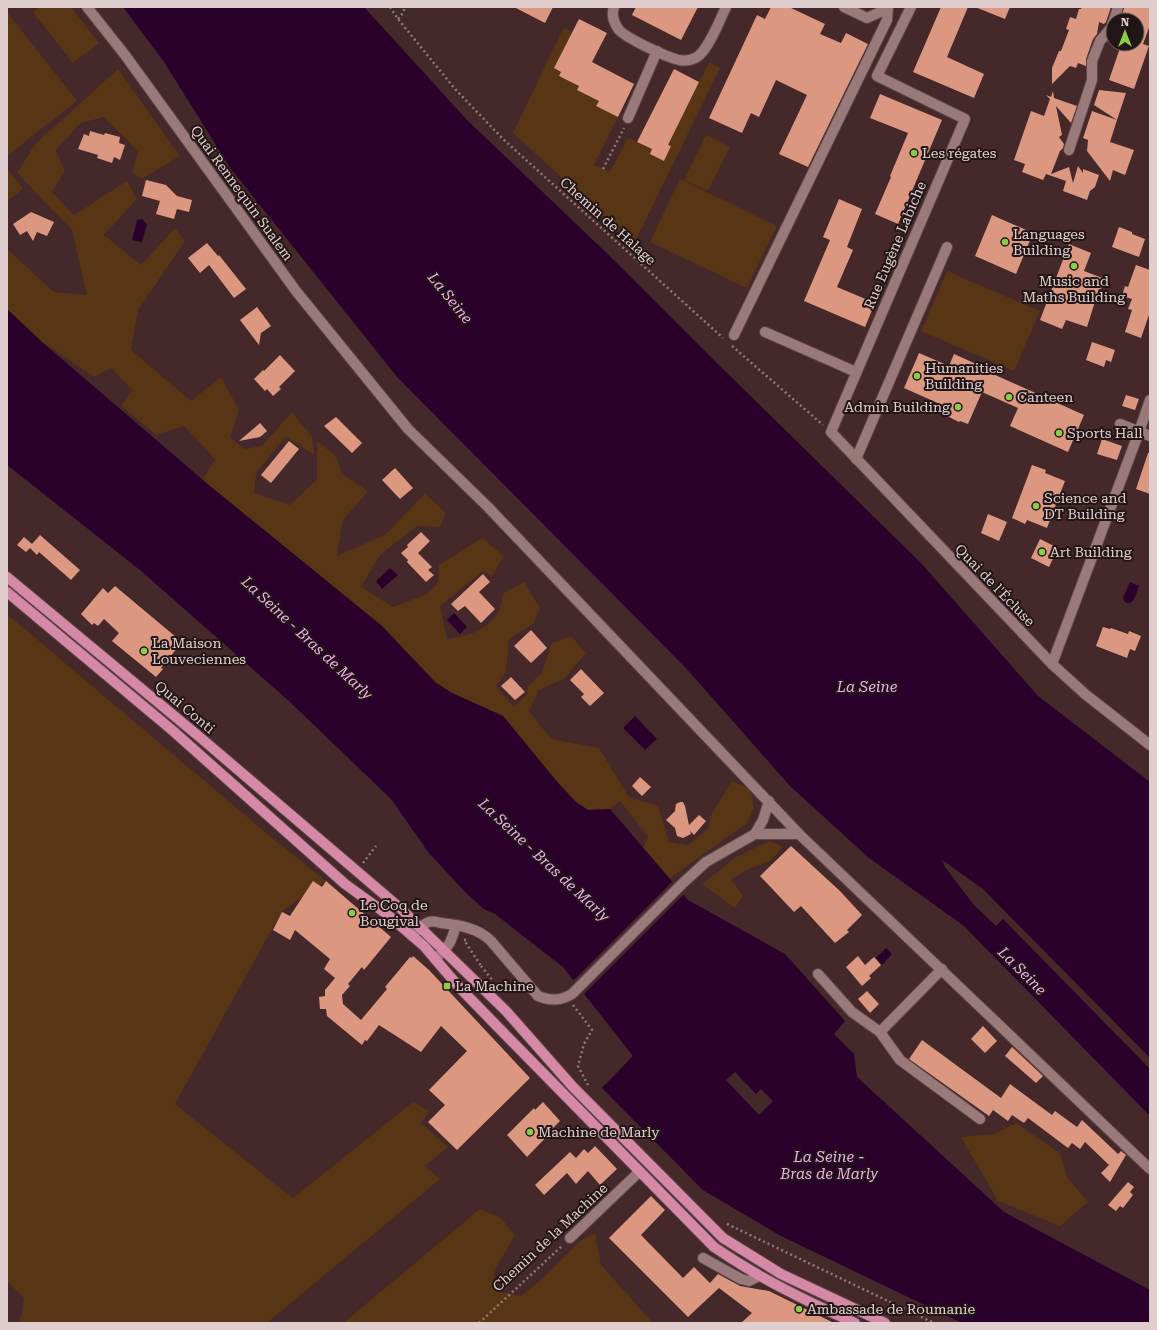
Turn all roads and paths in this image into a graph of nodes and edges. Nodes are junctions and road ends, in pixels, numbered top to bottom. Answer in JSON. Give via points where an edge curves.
{"nodes":[{"id":1,"x":88,"y":7,"type":"edge"},
{"id":2,"x":390,"y":7,"type":"edge"},
{"id":3,"x":405,"y":7,"type":"edge"},
{"id":4,"x":614,"y":7,"type":"edge"},
{"id":5,"x":726,"y":7,"type":"edge"},
{"id":6,"x":844,"y":7,"type":"edge"},
{"id":7,"x":911,"y":7,"type":"edge"},
{"id":8,"x":886,"y":8,"type":"edge"},
{"id":9,"x":398,"y":19,"type":"junction"},
{"id":10,"x":1105,"y":35,"type":"edge"},
{"id":11,"x":657,"y":51,"type":"junction"},
{"id":12,"x":628,"y":118,"type":"joint"},
{"id":13,"x":1069,"y":150,"type":"dead end"},
{"id":14,"x":603,"y":169,"type":"dead end"},
{"id":15,"x":947,"y":247,"type":"dead end"},
{"id":16,"x":765,"y":332,"type":"dead end"},
{"id":17,"x":724,"y":338,"type":"dead end"},
{"id":18,"x":732,"y":339,"type":"joint"},
{"id":19,"x":856,"y":372,"type":"junction"},
{"id":20,"x":1150,"y":400,"type":"edge"},
{"id":21,"x":1120,"y":424,"type":"dead end"},
{"id":22,"x":830,"y":432,"type":"junction"},
{"id":23,"x":1139,"y":432,"type":"junction"},
{"id":24,"x":1150,"y":436,"type":"edge"},
{"id":25,"x":856,"y":459,"type":"junction"},
{"id":26,"x":7,"y":577,"type":"edge"},
{"id":27,"x":7,"y":592,"type":"edge"},
{"id":28,"x":1052,"y":664,"type":"junction"},
{"id":29,"x":1150,"y":745,"type":"edge"},
{"id":30,"x":769,"y":801,"type":"junction"},
{"id":31,"x":755,"y":834,"type":"junction"},
{"id":32,"x":799,"y":834,"type":"junction"},
{"id":33,"x":376,"y":846,"type":"dead end"},
{"id":34,"x":362,"y":865,"type":"dead end"},
{"id":35,"x":456,"y":925,"type":"junction"},
{"id":36,"x":420,"y":927,"type":"junction"},
{"id":37,"x":412,"y":936,"type":"junction"},
{"id":38,"x":469,"y":939,"type":"dead end"},
{"id":39,"x":445,"y":951,"type":"junction"},
{"id":40,"x":435,"y":959,"type":"junction"},
{"id":41,"x":478,"y":969,"type":"dead end"},
{"id":42,"x":942,"y":969,"type":"junction"},
{"id":43,"x":818,"y":974,"type":"dead end"},
{"id":44,"x":569,"y":995,"type":"junction"},
{"id":45,"x":880,"y":1032,"type":"junction"},
{"id":46,"x":591,"y":1091,"type":"dead end"},
{"id":47,"x":980,"y":1119,"type":"dead end"},
{"id":48,"x":1150,"y":1169,"type":"edge"},
{"id":49,"x":639,"y":1172,"type":"junction"},
{"id":50,"x":722,"y":1221,"type":"dead end"},
{"id":51,"x":570,"y":1238,"type":"joint"},
{"id":52,"x":703,"y":1258,"type":"dead end"},
{"id":53,"x":759,"y":1276,"type":"junction"},
{"id":54,"x":479,"y":1323,"type":"edge"},
{"id":55,"x":855,"y":1323,"type":"edge"},
{"id":56,"x":885,"y":1323,"type":"edge"},
{"id":57,"x":934,"y":1323,"type":"edge"}],
"edges":[{"from":1,"to":30,"type":"street","name":"Quai Rennequin Sualem","via":[[296,291],[408,429],[488,507]]},
{"from":2,"to":9,"type":"path","name":"Chemin de Halage"},
{"from":3,"to":9,"type":"path"},
{"from":4,"to":11,"type":"street","via":[[612,12],[618,29]]},
{"from":5,"to":11,"type":"street","via":[[706,47],[698,56],[691,60],[680,60]]},
{"from":6,"to":8,"type":"street","via":[[867,18]]},
{"from":7,"to":19,"type":"street","name":"Rue Eugène Labiche","via":[[877,76],[965,119]]},
{"from":8,"to":18,"type":"street","via":[[886,20]]},
{"from":9,"to":17,"type":"path","name":"Chemin de Halage","via":[[455,89],[504,140]]},
{"from":10,"to":13,"type":"street","via":[[1092,61],[1092,80]]},
{"from":11,"to":12,"type":"street"},
{"from":12,"to":14,"type":"path"},
{"from":15,"to":25,"type":"street"},
{"from":16,"to":19,"type":"street"},
{"from":18,"to":22,"type":"path"},
{"from":19,"to":22,"type":"street","name":"Rue Eugène Labiche"},
{"from":20,"to":23,"type":"street"},
{"from":21,"to":23,"type":"street"},
{"from":22,"to":25,"type":"street","name":"Quai de l'Écluse"},
{"from":23,"to":24,"type":"street"},
{"from":23,"to":28,"type":"street"},
{"from":25,"to":28,"type":"street","name":"Quai de l'Écluse"},
{"from":26,"to":36,"type":"main road","name":"Quai Conti","via":[[344,859]]},
{"from":27,"to":37,"type":"main road","name":"Quai Conti","via":[[172,730],[345,884]]},
{"from":28,"to":29,"type":"street","name":"Quai de l'Écluse","via":[[1084,694]]},
{"from":30,"to":31,"type":"street"},
{"from":30,"to":32,"type":"street","name":"Quai Rennequin Sualem"},
{"from":31,"to":32,"type":"street"},
{"from":31,"to":44,"type":"street","via":[[706,862]]},
{"from":32,"to":42,"type":"street","name":"Quai Rennequin Sualem"},
{"from":33,"to":34,"type":"path"},
{"from":35,"to":36,"type":"street","via":[[429,921]]},
{"from":35,"to":39,"type":"street"},
{"from":35,"to":44,"type":"street","via":[[485,935],[538,996],[557,1000]]},
{"from":36,"to":37,"type":"street"},
{"from":36,"to":39,"type":"main road","name":"Quai Conti"},
{"from":37,"to":40,"type":"main road","name":"Quai Conti"},
{"from":38,"to":41,"type":"path","via":[[464,940],[481,966]]},
{"from":39,"to":40,"type":"street"},
{"from":39,"to":56,"type":"main road","name":"Quai Conti","via":[[506,1010],[573,1087],[723,1238],[781,1274]]},
{"from":40,"to":49,"type":"main road","name":"Quai Conti","via":[[475,1004]]},
{"from":42,"to":45,"type":"street"},
{"from":42,"to":48,"type":"street","name":"Quai Rennequin Sualem"},
{"from":43,"to":45,"type":"street","via":[[852,1012]]},
{"from":44,"to":46,"type":"path","via":[[592,1030],[584,1044],[578,1066]]},
{"from":45,"to":47,"type":"street","via":[[900,1060]]},
{"from":49,"to":51,"type":"street","name":"Chemin de la Machine"},
{"from":49,"to":53,"type":"main road","name":"Quai Conti","via":[[714,1247]]},
{"from":50,"to":57,"type":"path"},
{"from":51,"to":54,"type":"path","name":"Chemin de la Machine"},
{"from":52,"to":53,"type":"street","via":[[741,1279],[749,1281]]},
{"from":53,"to":55,"type":"main road","name":"Quai Conti"}]}
